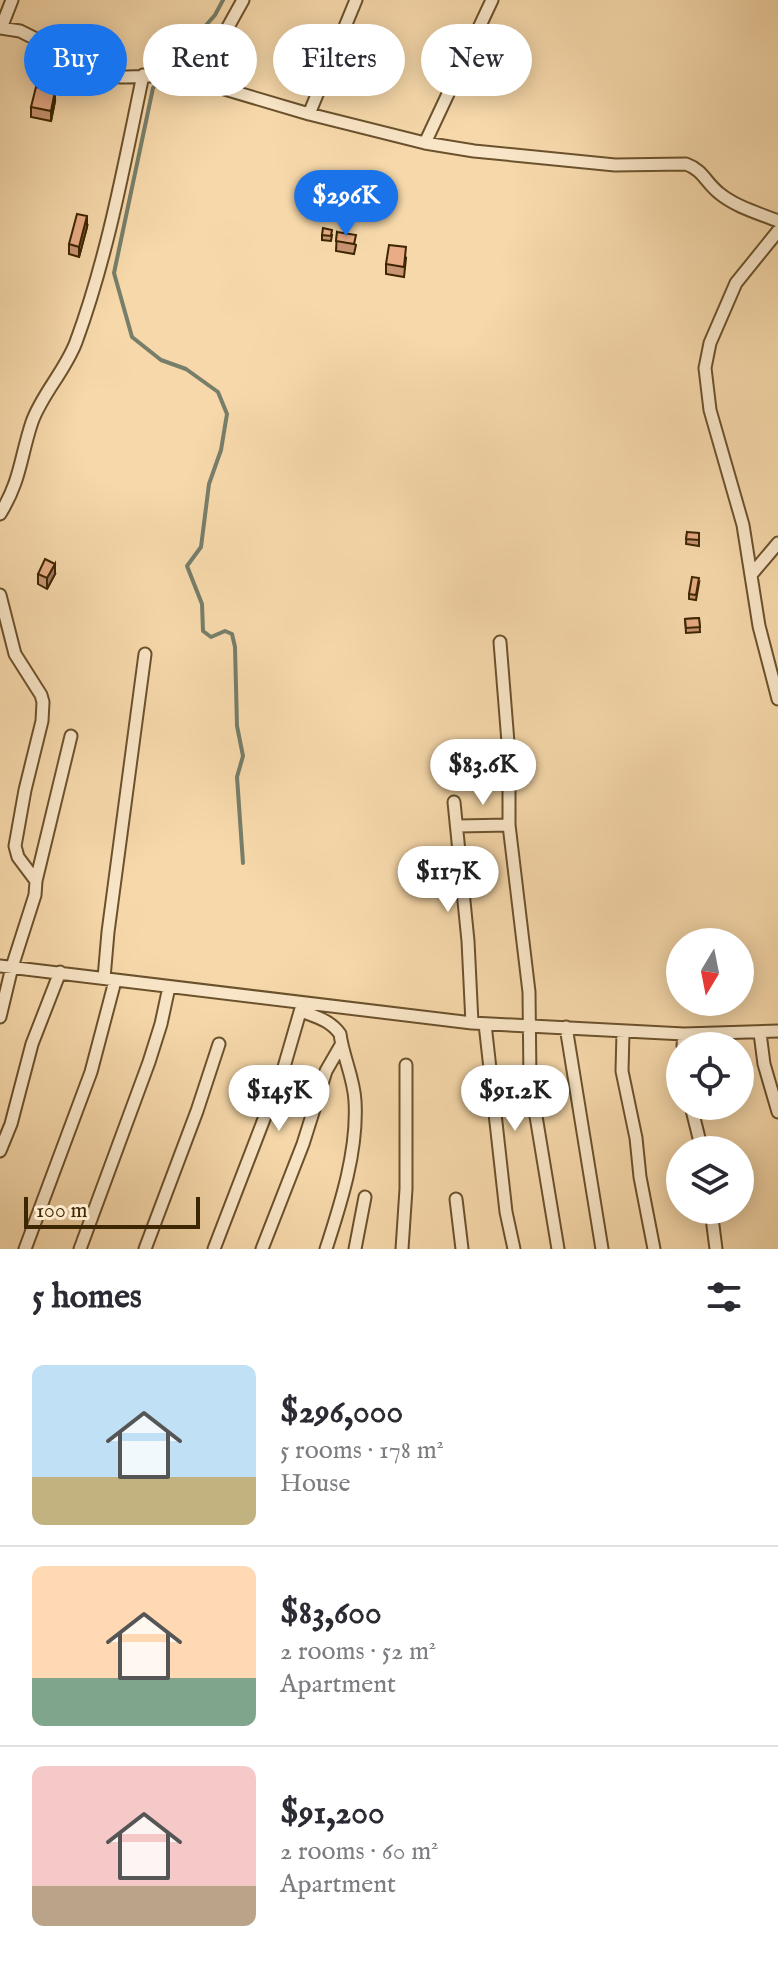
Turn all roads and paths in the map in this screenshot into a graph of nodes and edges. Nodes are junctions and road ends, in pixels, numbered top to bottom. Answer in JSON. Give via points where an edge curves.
{"nodes":[{"id":1,"x":12,"y":0,"type":"edge"},
{"id":2,"x":243,"y":0,"type":"edge"},
{"id":3,"x":356,"y":0,"type":"edge"},
{"id":4,"x":492,"y":0,"type":"edge"},
{"id":5,"x":230,"y":24,"type":"edge"},
{"id":6,"x":1,"y":28,"type":"edge"},
{"id":7,"x":143,"y":75,"type":"joint"},
{"id":8,"x":248,"y":96,"type":"edge"},
{"id":9,"x":309,"y":114,"type":"junction"},
{"id":10,"x":425,"y":143,"type":"junction"},
{"id":11,"x":778,"y":221,"type":"edge"},
{"id":12,"x":778,"y":231,"type":"edge"},
{"id":13,"x":0,"y":514,"type":"edge"},
{"id":14,"x":778,"y":543,"type":"edge"},
{"id":15,"x":751,"y":575,"type":"junction"},
{"id":16,"x":0,"y":595,"type":"edge"},
{"id":17,"x":500,"y":642,"type":"dead end"},
{"id":18,"x":145,"y":654,"type":"dead end"},
{"id":19,"x":778,"y":699,"type":"edge"},
{"id":20,"x":71,"y":736,"type":"dead end"},
{"id":21,"x":454,"y":802,"type":"dead end"},
{"id":22,"x":509,"y":825,"type":"junction"},
{"id":23,"x":458,"y":826,"type":"junction"},
{"id":24,"x":36,"y":881,"type":"junction"},
{"id":25,"x":6,"y":966,"type":"edge"},
{"id":26,"x":60,"y":972,"type":"junction"},
{"id":27,"x":109,"y":980,"type":"junction"},
{"id":28,"x":169,"y":987,"type":"junction"},
{"id":29,"x":302,"y":1008,"type":"junction"},
{"id":30,"x":0,"y":1017,"type":"edge"},
{"id":31,"x":478,"y":1024,"type":"junction"},
{"id":32,"x":528,"y":1026,"type":"junction"},
{"id":33,"x":566,"y":1027,"type":"junction"},
{"id":34,"x":778,"y":1031,"type":"edge"},
{"id":35,"x":623,"y":1032,"type":"junction"},
{"id":36,"x":760,"y":1033,"type":"junction"},
{"id":37,"x":754,"y":1034,"type":"edge"},
{"id":38,"x":666,"y":1038,"type":"edge"},
{"id":39,"x":219,"y":1044,"type":"dead end"},
{"id":40,"x":341,"y":1045,"type":"junction"},
{"id":41,"x":406,"y":1065,"type":"dead end"},
{"id":42,"x":778,"y":1112,"type":"edge"},
{"id":43,"x":0,"y":1151,"type":"edge"},
{"id":44,"x":365,"y":1197,"type":"dead end"},
{"id":45,"x":456,"y":1199,"type":"dead end"},
{"id":46,"x":713,"y":1224,"type":"edge"},
{"id":47,"x":25,"y":1249,"type":"edge"},
{"id":48,"x":80,"y":1249,"type":"edge"},
{"id":49,"x":145,"y":1249,"type":"edge"},
{"id":50,"x":214,"y":1249,"type":"edge"},
{"id":51,"x":262,"y":1249,"type":"edge"},
{"id":52,"x":326,"y":1249,"type":"edge"},
{"id":53,"x":355,"y":1249,"type":"edge"},
{"id":54,"x":402,"y":1249,"type":"edge"},
{"id":55,"x":462,"y":1249,"type":"edge"},
{"id":56,"x":514,"y":1249,"type":"edge"},
{"id":57,"x":558,"y":1249,"type":"edge"},
{"id":58,"x":602,"y":1249,"type":"edge"},
{"id":59,"x":654,"y":1249,"type":"edge"},
{"id":60,"x":716,"y":1249,"type":"edge"}],
"edges":[{"from":1,"to":6,"type":"street"},
{"from":2,"to":5,"type":"street"},
{"from":3,"to":9,"type":"street"},
{"from":4,"to":10,"type":"street"},
{"from":6,"to":7,"type":"street","via":[[20,31],[110,76]]},
{"from":7,"to":13,"type":"street","via":[[108,247],[76,343],[32,421],[16,486]]},
{"from":8,"to":9,"type":"street"},
{"from":9,"to":10,"type":"street"},
{"from":10,"to":11,"type":"street","via":[[615,165],[686,164],[697,168],[730,201]]},
{"from":12,"to":15,"type":"street","via":[[736,283],[705,368],[710,410],[738,504]]},
{"from":14,"to":15,"type":"street"},
{"from":15,"to":19,"type":"street"},
{"from":16,"to":24,"type":"street","via":[[15,654],[43,702],[15,846]]},
{"from":17,"to":22,"type":"street"},
{"from":18,"to":27,"type":"street","via":[[127,775]]},
{"from":20,"to":24,"type":"street"},
{"from":21,"to":23,"type":"street"},
{"from":22,"to":23,"type":"street"},
{"from":22,"to":32,"type":"street","via":[[526,950]]},
{"from":23,"to":31,"type":"street"},
{"from":24,"to":25,"type":"street","via":[[31,908]]},
{"from":25,"to":26,"type":"street"},
{"from":25,"to":30,"type":"street"},
{"from":26,"to":27,"type":"street"},
{"from":26,"to":43,"type":"street"},
{"from":27,"to":28,"type":"street"},
{"from":27,"to":47,"type":"street","via":[[91,1072]]},
{"from":28,"to":29,"type":"street"},
{"from":28,"to":48,"type":"street","via":[[149,1062]]},
{"from":29,"to":31,"type":"street"},
{"from":29,"to":40,"type":"street","via":[[334,1026]]},
{"from":29,"to":50,"type":"street"},
{"from":31,"to":32,"type":"street"},
{"from":31,"to":56,"type":"street"},
{"from":32,"to":33,"type":"street"},
{"from":32,"to":57,"type":"street","via":[[530,1080]]},
{"from":33,"to":35,"type":"street"},
{"from":33,"to":58,"type":"street"},
{"from":34,"to":36,"type":"street"},
{"from":35,"to":38,"type":"street"},
{"from":35,"to":59,"type":"street","via":[[622,1071]]},
{"from":36,"to":37,"type":"street"},
{"from":36,"to":42,"type":"street"},
{"from":39,"to":49,"type":"street"},
{"from":40,"to":51,"type":"street","via":[[326,1071]]},
{"from":40,"to":52,"type":"street","via":[[355,1098],[355,1125]]},
{"from":41,"to":54,"type":"street"},
{"from":44,"to":53,"type":"street"},
{"from":45,"to":55,"type":"street"},
{"from":46,"to":60,"type":"street"}]}
